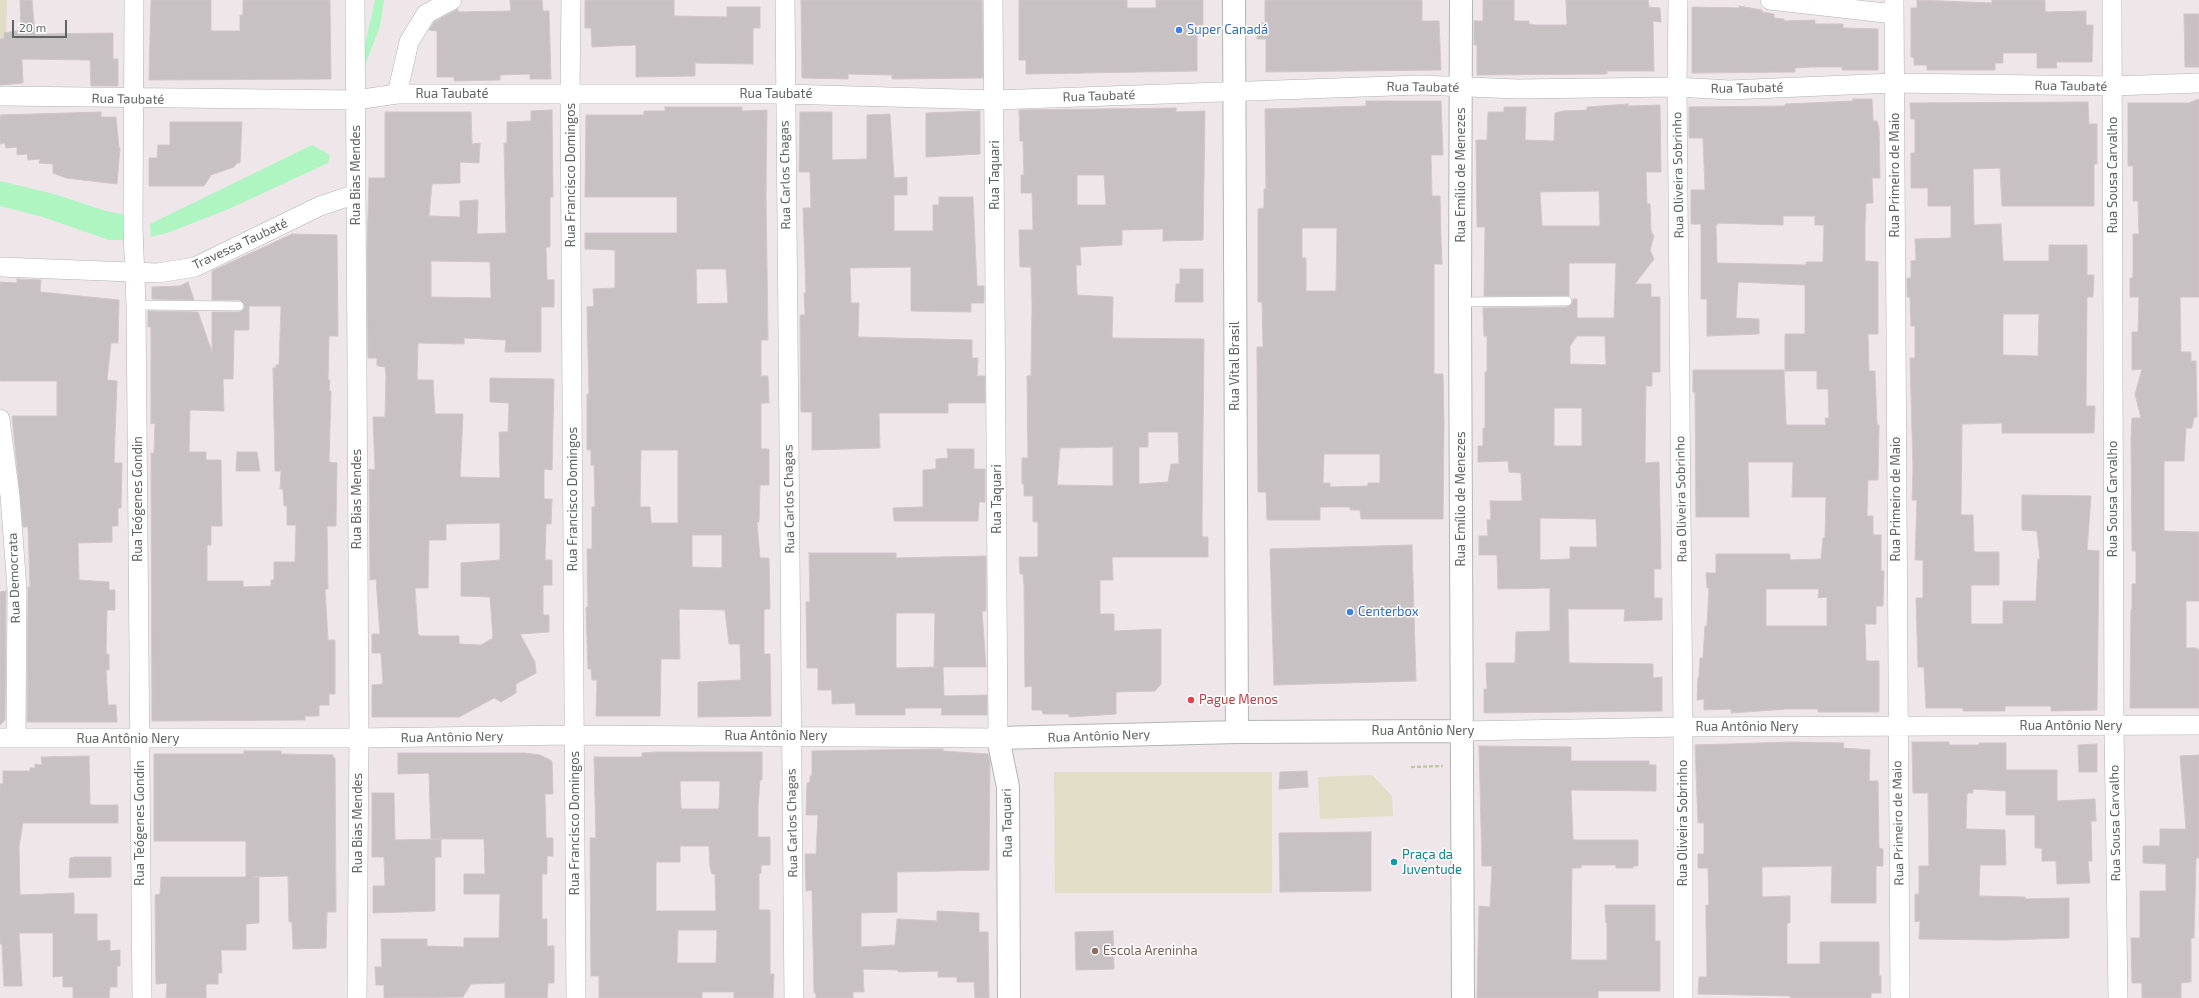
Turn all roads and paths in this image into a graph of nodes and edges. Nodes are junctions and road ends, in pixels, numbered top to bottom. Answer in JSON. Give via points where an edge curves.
{"nodes":[{"id":1,"x":134,"y":0,"type":"edge"},
{"id":2,"x":355,"y":0,"type":"edge"},
{"id":3,"x":452,"y":0,"type":"edge"},
{"id":4,"x":571,"y":0,"type":"edge"},
{"id":5,"x":785,"y":0,"type":"edge"},
{"id":6,"x":993,"y":0,"type":"edge"},
{"id":7,"x":1234,"y":0,"type":"edge"},
{"id":8,"x":1461,"y":0,"type":"edge"},
{"id":9,"x":1678,"y":0,"type":"edge"},
{"id":10,"x":1770,"y":0,"type":"edge"},
{"id":11,"x":2112,"y":0,"type":"edge"},
{"id":12,"x":1894,"y":7,"type":"edge"},
{"id":13,"x":1894,"y":83,"type":"junction"},
{"id":14,"x":2199,"y":83,"type":"edge"},
{"id":15,"x":2113,"y":86,"type":"junction"},
{"id":16,"x":1461,"y":87,"type":"junction"},
{"id":17,"x":1677,"y":87,"type":"junction"},
{"id":18,"x":1234,"y":91,"type":"junction"},
{"id":19,"x":397,"y":94,"type":"junction"},
{"id":20,"x":784,"y":94,"type":"junction"},
{"id":21,"x":570,"y":95,"type":"junction"},
{"id":22,"x":0,"y":96,"type":"edge"},
{"id":23,"x":134,"y":99,"type":"junction"},
{"id":24,"x":356,"y":100,"type":"junction"},
{"id":25,"x":994,"y":100,"type":"junction"},
{"id":26,"x":356,"y":194,"type":"junction"},
{"id":27,"x":0,"y":267,"type":"edge"},
{"id":28,"x":136,"y":273,"type":"junction"},
{"id":29,"x":1567,"y":301,"type":"dead end"},
{"id":30,"x":1460,"y":302,"type":"junction"},
{"id":31,"x":136,"y":305,"type":"junction"},
{"id":32,"x":239,"y":306,"type":"dead end"},
{"id":33,"x":0,"y":419,"type":"edge"},
{"id":34,"x":2199,"y":725,"type":"edge"},
{"id":35,"x":1897,"y":726,"type":"junction"},
{"id":36,"x":2114,"y":726,"type":"junction"},
{"id":37,"x":1683,"y":727,"type":"junction"},
{"id":38,"x":1462,"y":731,"type":"junction"},
{"id":39,"x":1237,"y":732,"type":"junction"},
{"id":40,"x":574,"y":734,"type":"junction"},
{"id":41,"x":791,"y":735,"type":"junction"},
{"id":42,"x":8,"y":738,"type":"edge"},
{"id":43,"x":358,"y":738,"type":"junction"},
{"id":44,"x":998,"y":738,"type":"junction"},
{"id":45,"x":139,"y":740,"type":"junction"},
{"id":46,"x":1449,"y":766,"type":"dead end"},
{"id":47,"x":1411,"y":767,"type":"dead end"},
{"id":48,"x":142,"y":998,"type":"edge"},
{"id":49,"x":357,"y":998,"type":"edge"},
{"id":50,"x":576,"y":998,"type":"edge"},
{"id":51,"x":794,"y":998,"type":"edge"},
{"id":52,"x":1009,"y":998,"type":"edge"},
{"id":53,"x":1463,"y":998,"type":"edge"},
{"id":54,"x":1683,"y":998,"type":"edge"},
{"id":55,"x":1900,"y":998,"type":"edge"},
{"id":56,"x":2118,"y":998,"type":"edge"}],
"edges":[{"from":1,"to":23,"type":"street","name":"Rua Teógenes Gondin"},
{"from":2,"to":24,"type":"street","name":"Rua Bias Mendes"},
{"from":3,"to":19,"type":"street","via":[[426,14],[408,42]]},
{"from":4,"to":21,"type":"street","name":"Rua Francisco Domingos"},
{"from":5,"to":20,"type":"street","name":"Rua Carlos Chagas"},
{"from":6,"to":25,"type":"street","name":"Rua Taquari"},
{"from":7,"to":18,"type":"street","name":"Rua Vital Brasil"},
{"from":8,"to":16,"type":"street","name":"Rua Emílio de Menezes"},
{"from":9,"to":17,"type":"street","name":"Rua Oliveira Sobrinho"},
{"from":10,"to":12,"type":"street"},
{"from":11,"to":15,"type":"street","name":"Rua Sousa Carvalho"},
{"from":12,"to":13,"type":"street","name":"Rua Primeiro de Maio"},
{"from":13,"to":15,"type":"street","name":"Rua Taubaté"},
{"from":13,"to":17,"type":"street","name":"Rua Taubaté","via":[[1729,90]]},
{"from":13,"to":35,"type":"street","name":"Rua Primeiro de Maio"},
{"from":14,"to":15,"type":"street","name":"Rua Taubaté"},
{"from":15,"to":36,"type":"street","name":"Rua Sousa Carvalho"},
{"from":16,"to":17,"type":"street","name":"Rua Taubaté"},
{"from":16,"to":18,"type":"street","name":"Rua Taubaté","via":[[1420,85]]},
{"from":16,"to":30,"type":"street","name":"Rua Emílio de Menezes"},
{"from":17,"to":37,"type":"street","name":"Rua Oliveira Sobrinho"},
{"from":18,"to":25,"type":"street","name":"Rua Taubaté"},
{"from":18,"to":39,"type":"street","name":"Rua Vital Brasil"},
{"from":19,"to":21,"type":"street","name":"Rua Taubaté"},
{"from":19,"to":24,"type":"street","name":"Rua Taubaté"},
{"from":20,"to":21,"type":"street","name":"Rua Taubaté"},
{"from":20,"to":25,"type":"street","name":"Rua Taubaté"},
{"from":20,"to":41,"type":"street","name":"Rua Carlos Chagas"},
{"from":21,"to":40,"type":"street","name":"Rua Francisco Domingos"},
{"from":22,"to":23,"type":"street","name":"Rua Taubaté"},
{"from":23,"to":24,"type":"street","name":"Rua Taubaté"},
{"from":23,"to":28,"type":"street","name":"Rua Teógenes Gondin","via":[[133,228]]},
{"from":24,"to":26,"type":"street","name":"Rua Bias Mendes"},
{"from":25,"to":44,"type":"street","name":"Rua Taquari"},
{"from":26,"to":28,"type":"street","name":"Travessa Taubaté","via":[[320,206],[195,267],[158,273]]},
{"from":26,"to":43,"type":"street","name":"Rua Bias Mendes"},
{"from":27,"to":28,"type":"street","name":"Travessa Taubaté"},
{"from":28,"to":31,"type":"street","name":"Rua Teógenes Gondin"},
{"from":29,"to":30,"type":"lane"},
{"from":30,"to":38,"type":"street","name":"Rua Emílio de Menezes"},
{"from":31,"to":32,"type":"lane"},
{"from":31,"to":45,"type":"street","name":"Rua Teógenes Gondin"},
{"from":33,"to":42,"type":"street","name":"Rua Democrata","via":[[10,496],[17,589]]},
{"from":34,"to":36,"type":"street","name":"Rua Antônio Nery"},
{"from":35,"to":36,"type":"street","name":"Rua Antônio Nery"},
{"from":35,"to":37,"type":"street","name":"Rua Antônio Nery"},
{"from":35,"to":55,"type":"street","name":"Rua Primeiro de Maio"},
{"from":36,"to":56,"type":"street","name":"Rua Sousa Carvalho"},
{"from":37,"to":38,"type":"street","name":"Rua Antônio Nery"},
{"from":37,"to":54,"type":"street","name":"Rua Oliveira Sobrinho"},
{"from":38,"to":39,"type":"street","name":"Rua Antônio Nery"},
{"from":38,"to":53,"type":"street","name":"Rua Emílio de Menezes"},
{"from":39,"to":44,"type":"street","name":"Rua Antônio Nery"},
{"from":40,"to":41,"type":"street","name":"Rua Antônio Nery"},
{"from":40,"to":43,"type":"street","name":"Rua Antônio Nery"},
{"from":40,"to":50,"type":"street","name":"Rua Francisco Domingos"},
{"from":41,"to":44,"type":"street","name":"Rua Antônio Nery"},
{"from":41,"to":51,"type":"street","name":"Rua Carlos Chagas"},
{"from":42,"to":45,"type":"street","name":"Rua Antônio Nery"},
{"from":43,"to":45,"type":"street","name":"Rua Antônio Nery"},
{"from":43,"to":49,"type":"street","name":"Rua Bias Mendes"},
{"from":44,"to":52,"type":"street","name":"Rua Taquari","via":[[1008,787]]},
{"from":45,"to":48,"type":"street","name":"Rua Teógenes Gondin"},
{"from":46,"to":47,"type":"path"}]}
